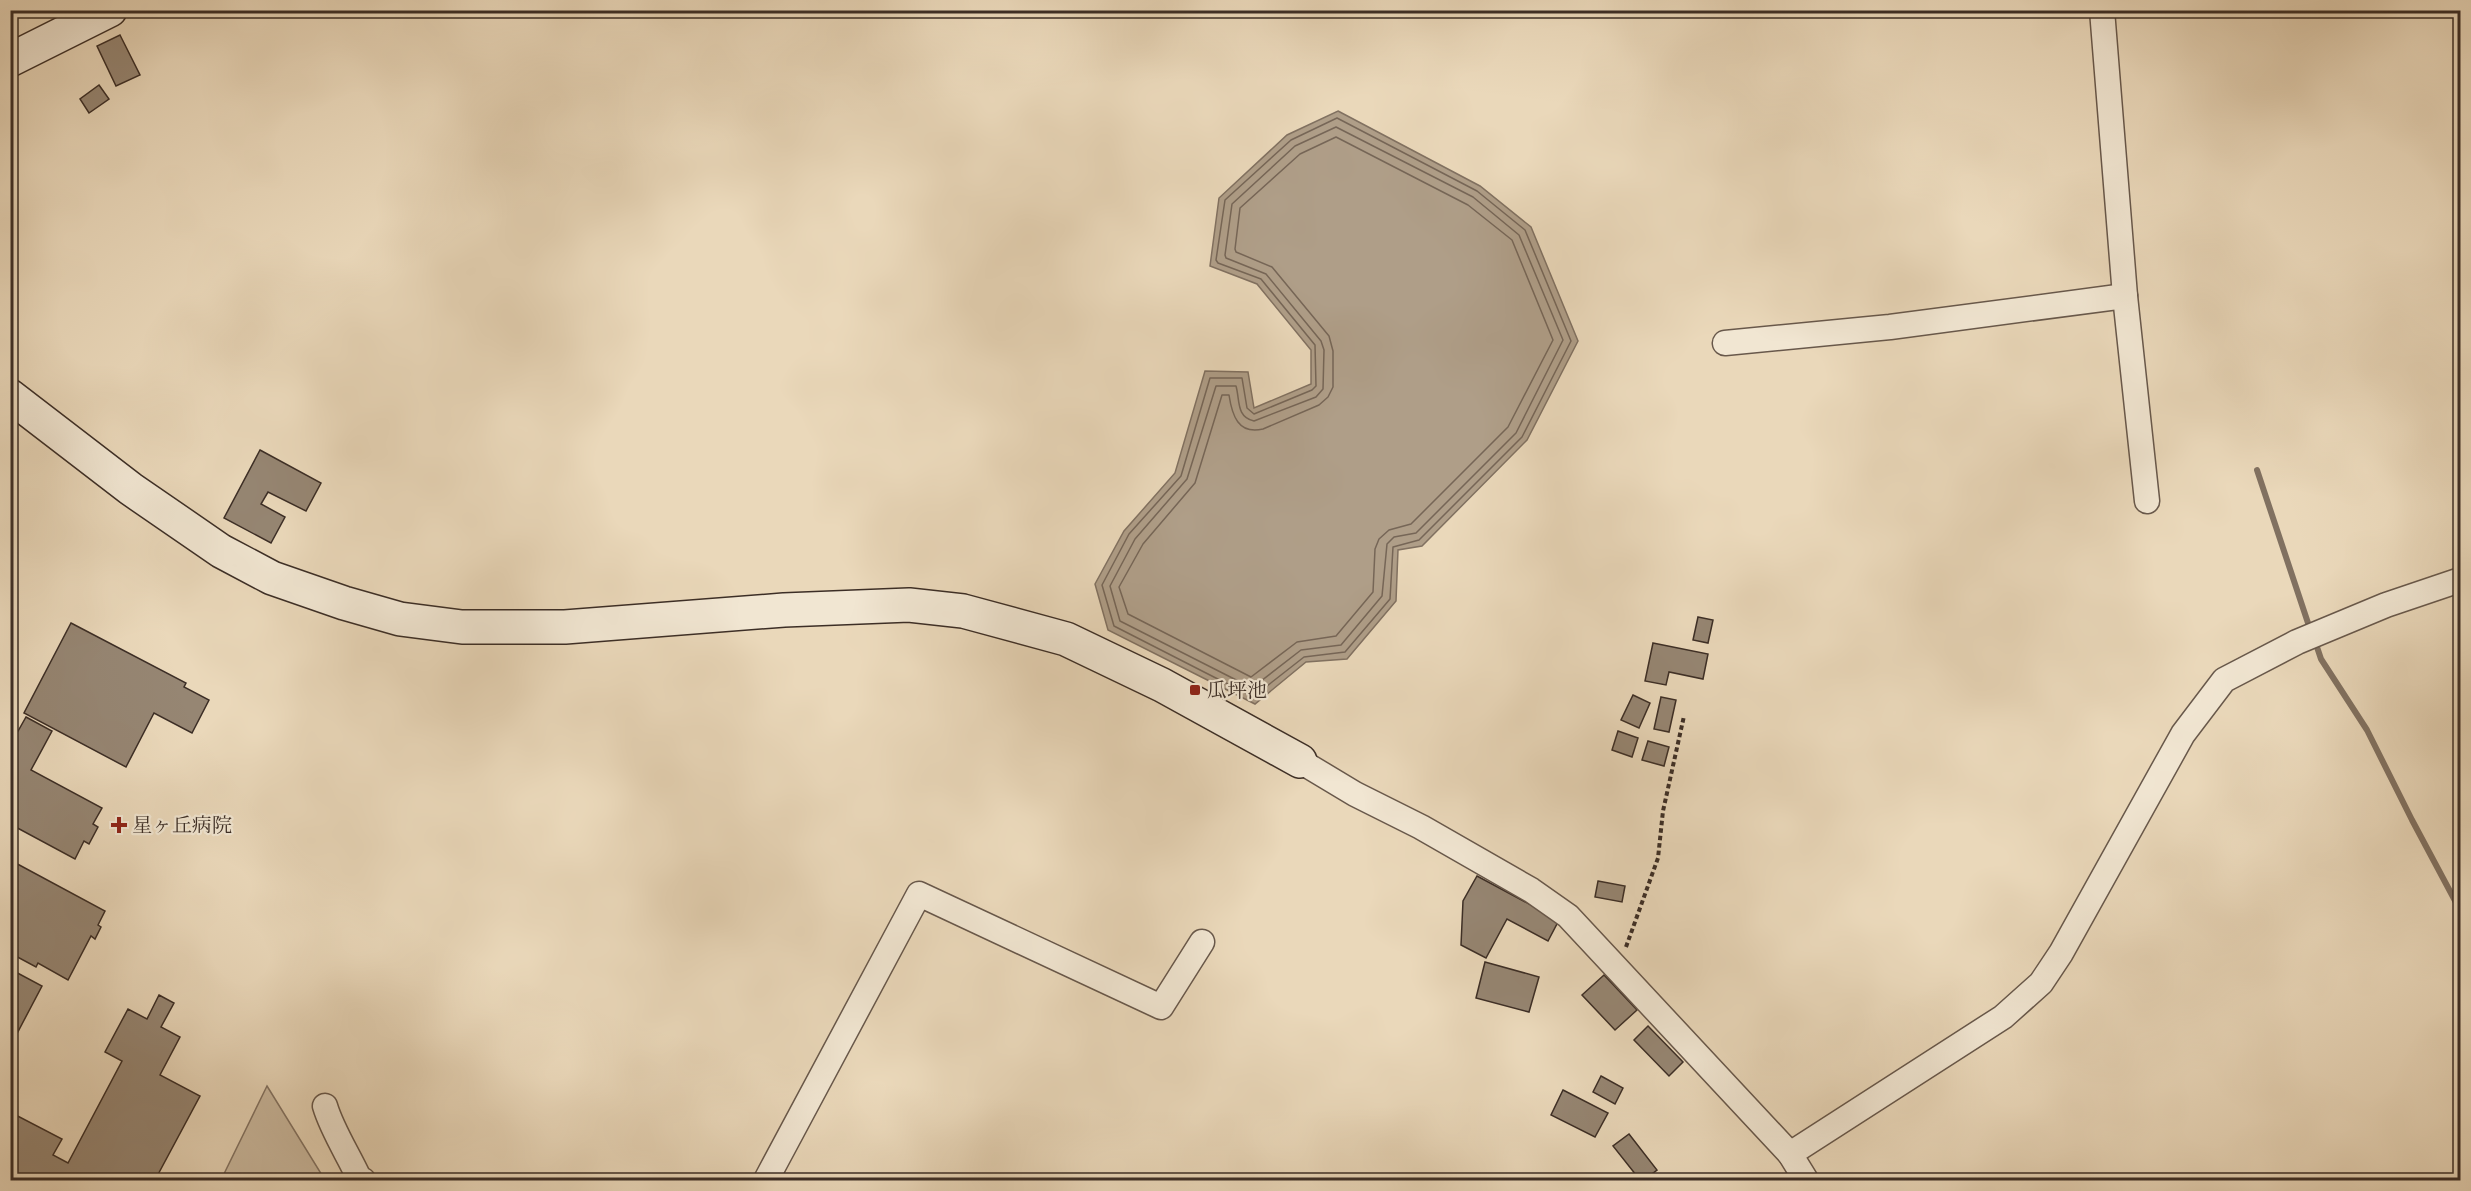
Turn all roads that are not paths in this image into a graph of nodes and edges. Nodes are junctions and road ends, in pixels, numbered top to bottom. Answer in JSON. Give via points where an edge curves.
{"nodes":[{"id":1,"x":110,"y":10,"type":"edge"},
{"id":2,"x":2102,"y":10,"type":"edge"},
{"id":3,"x":10,"y":60,"type":"edge"},
{"id":4,"x":2125,"y":296,"type":"junction"},
{"id":5,"x":1725,"y":343,"type":"dead end"},
{"id":6,"x":10,"y":396,"type":"edge"},
{"id":7,"x":2148,"y":501,"type":"dead end"},
{"id":8,"x":2460,"y":580,"type":"edge"},
{"id":9,"x":1300,"y":761,"type":"joint"},
{"id":10,"x":1202,"y":942,"type":"dead end"},
{"id":11,"x":324,"y":1106,"type":"dead end"},
{"id":12,"x":1790,"y":1154,"type":"junction"},
{"id":13,"x":363,"y":1180,"type":"edge"},
{"id":14,"x":766,"y":1180,"type":"edge"},
{"id":15,"x":1806,"y":1180,"type":"edge"}],
"edges":[{"from":1,"to":3,"type":"street"},
{"from":2,"to":4,"type":"street"},
{"from":4,"to":5,"type":"street","via":[[1890,327]]},
{"from":4,"to":7,"type":"street"},
{"from":6,"to":9,"type":"street","via":[[131,489],[222,551],[272,578],[400,619],[462,627],[565,627],[784,610],[909,605],[963,611],[1066,639],[1162,685]]},
{"from":8,"to":12,"type":"street","via":[[2307,638],[2224,680],[2183,734],[2041,983],[2003,1017]]},
{"from":9,"to":12,"type":"street","via":[[1551,902],[1616,966]]},
{"from":10,"to":14,"type":"street","via":[[1161,1007],[919,894]]},
{"from":11,"to":13,"type":"street","via":[[330,1124]]},
{"from":12,"to":15,"type":"street"}]}
